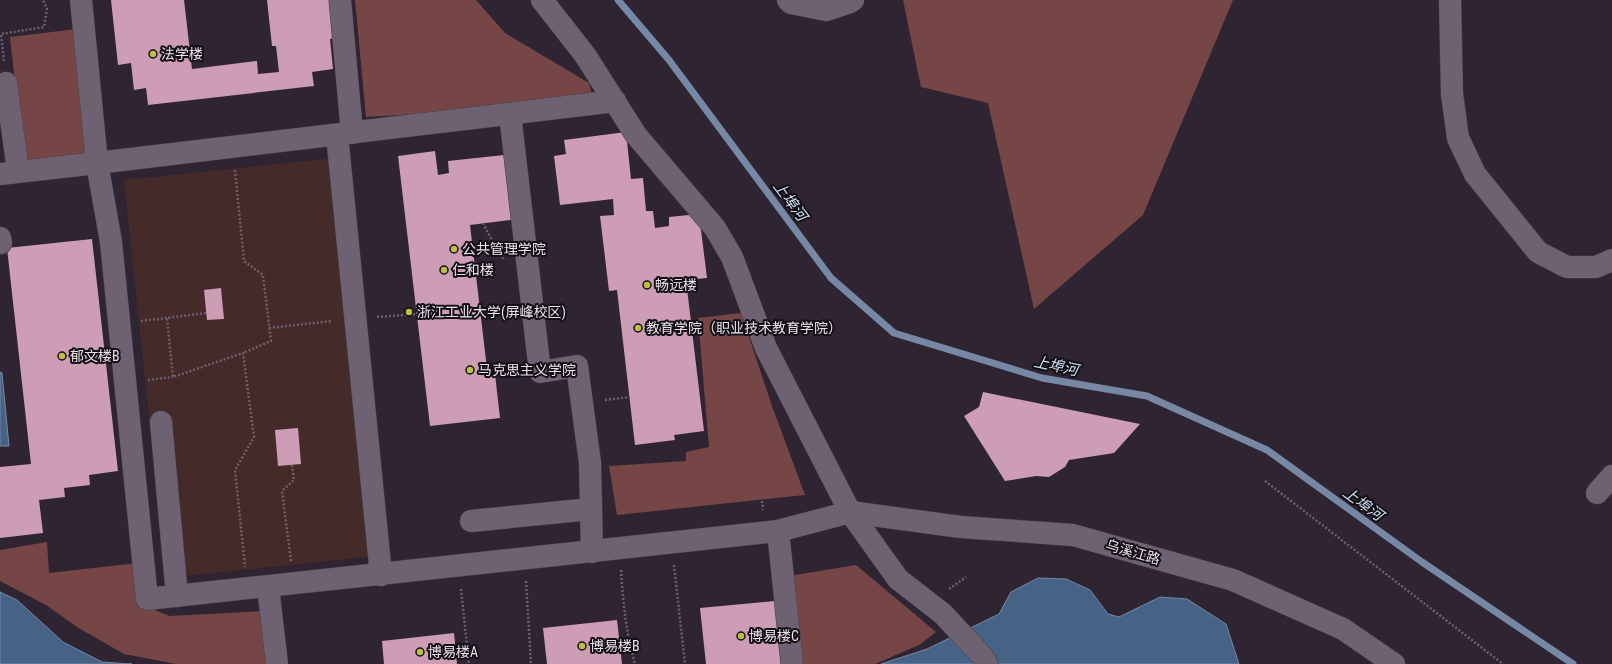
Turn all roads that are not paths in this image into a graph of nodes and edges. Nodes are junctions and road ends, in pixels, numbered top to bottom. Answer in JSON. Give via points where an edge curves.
{"nodes":[{"id":1,"x":81,"y":0,"type":"edge"},
{"id":2,"x":340,"y":0,"type":"edge"},
{"id":3,"x":542,"y":0,"type":"edge"},
{"id":4,"x":788,"y":0,"type":"edge"},
{"id":5,"x":853,"y":0,"type":"edge"},
{"id":6,"x":1450,"y":0,"type":"edge"},
{"id":7,"x":6,"y":83,"type":"road end"},
{"id":8,"x":616,"y":102,"type":"junction"},
{"id":9,"x":510,"y":114,"type":"junction"},
{"id":10,"x":345,"y":134,"type":"junction"},
{"id":11,"x":97,"y":163,"type":"junction"},
{"id":12,"x":9,"y":172,"type":"edge"},
{"id":13,"x":1612,"y":260,"type":"edge"},
{"id":14,"x":161,"y":422,"type":"dead end"},
{"id":15,"x":1612,"y":476,"type":"edge"},
{"id":16,"x":1597,"y":492,"type":"dead end"},
{"id":17,"x":591,"y":509,"type":"junction"},
{"id":18,"x":850,"y":512,"type":"junction"},
{"id":19,"x":471,"y":521,"type":"dead end"},
{"id":20,"x":778,"y":532,"type":"junction"},
{"id":21,"x":592,"y":552,"type":"junction"},
{"id":22,"x":381,"y":575,"type":"junction"},
{"id":23,"x":268,"y":587,"type":"junction"},
{"id":24,"x":177,"y":596,"type":"junction"},
{"id":25,"x":278,"y":664,"type":"edge"},
{"id":26,"x":792,"y":664,"type":"edge"},
{"id":27,"x":987,"y":664,"type":"edge"},
{"id":28,"x":1394,"y":664,"type":"edge"}],
"edges":[{"from":1,"to":11,"type":"street"},
{"from":2,"to":10,"type":"street"},
{"from":3,"to":8,"type":"street","via":[[585,55]]},
{"from":4,"to":5,"type":"street","via":[[791,3],[826,10]]},
{"from":6,"to":13,"type":"street","via":[[1452,94],[1458,138],[1475,174],[1538,252],[1567,267],[1596,267]]},
{"from":7,"to":12,"type":"street"},
{"from":8,"to":9,"type":"street"},
{"from":8,"to":18,"type":"street","via":[[636,135],[715,228],[732,257],[766,348]]},
{"from":9,"to":10,"type":"street"},
{"from":9,"to":17,"type":"street","via":[[540,372],[577,366],[590,463]]},
{"from":10,"to":11,"type":"street"},
{"from":10,"to":22,"type":"street","via":[[355,319]]},
{"from":11,"to":12,"type":"street"},
{"from":11,"to":24,"type":"street","via":[[111,242],[147,599]]},
{"from":14,"to":24,"type":"street"},
{"from":15,"to":16,"type":"street"},
{"from":17,"to":19,"type":"street"},
{"from":17,"to":21,"type":"street"},
{"from":18,"to":20,"type":"street"},
{"from":18,"to":27,"type":"street","via":[[898,579],[943,614]]},
{"from":18,"to":28,"type":"street","name":"乌溪江路","via":[[961,527],[1073,535],[1088,539],[1233,580],[1343,629]]},
{"from":20,"to":21,"type":"street"},
{"from":20,"to":26,"type":"street"},
{"from":21,"to":22,"type":"street"},
{"from":22,"to":23,"type":"street"},
{"from":23,"to":24,"type":"street"},
{"from":23,"to":25,"type":"street"}]}
